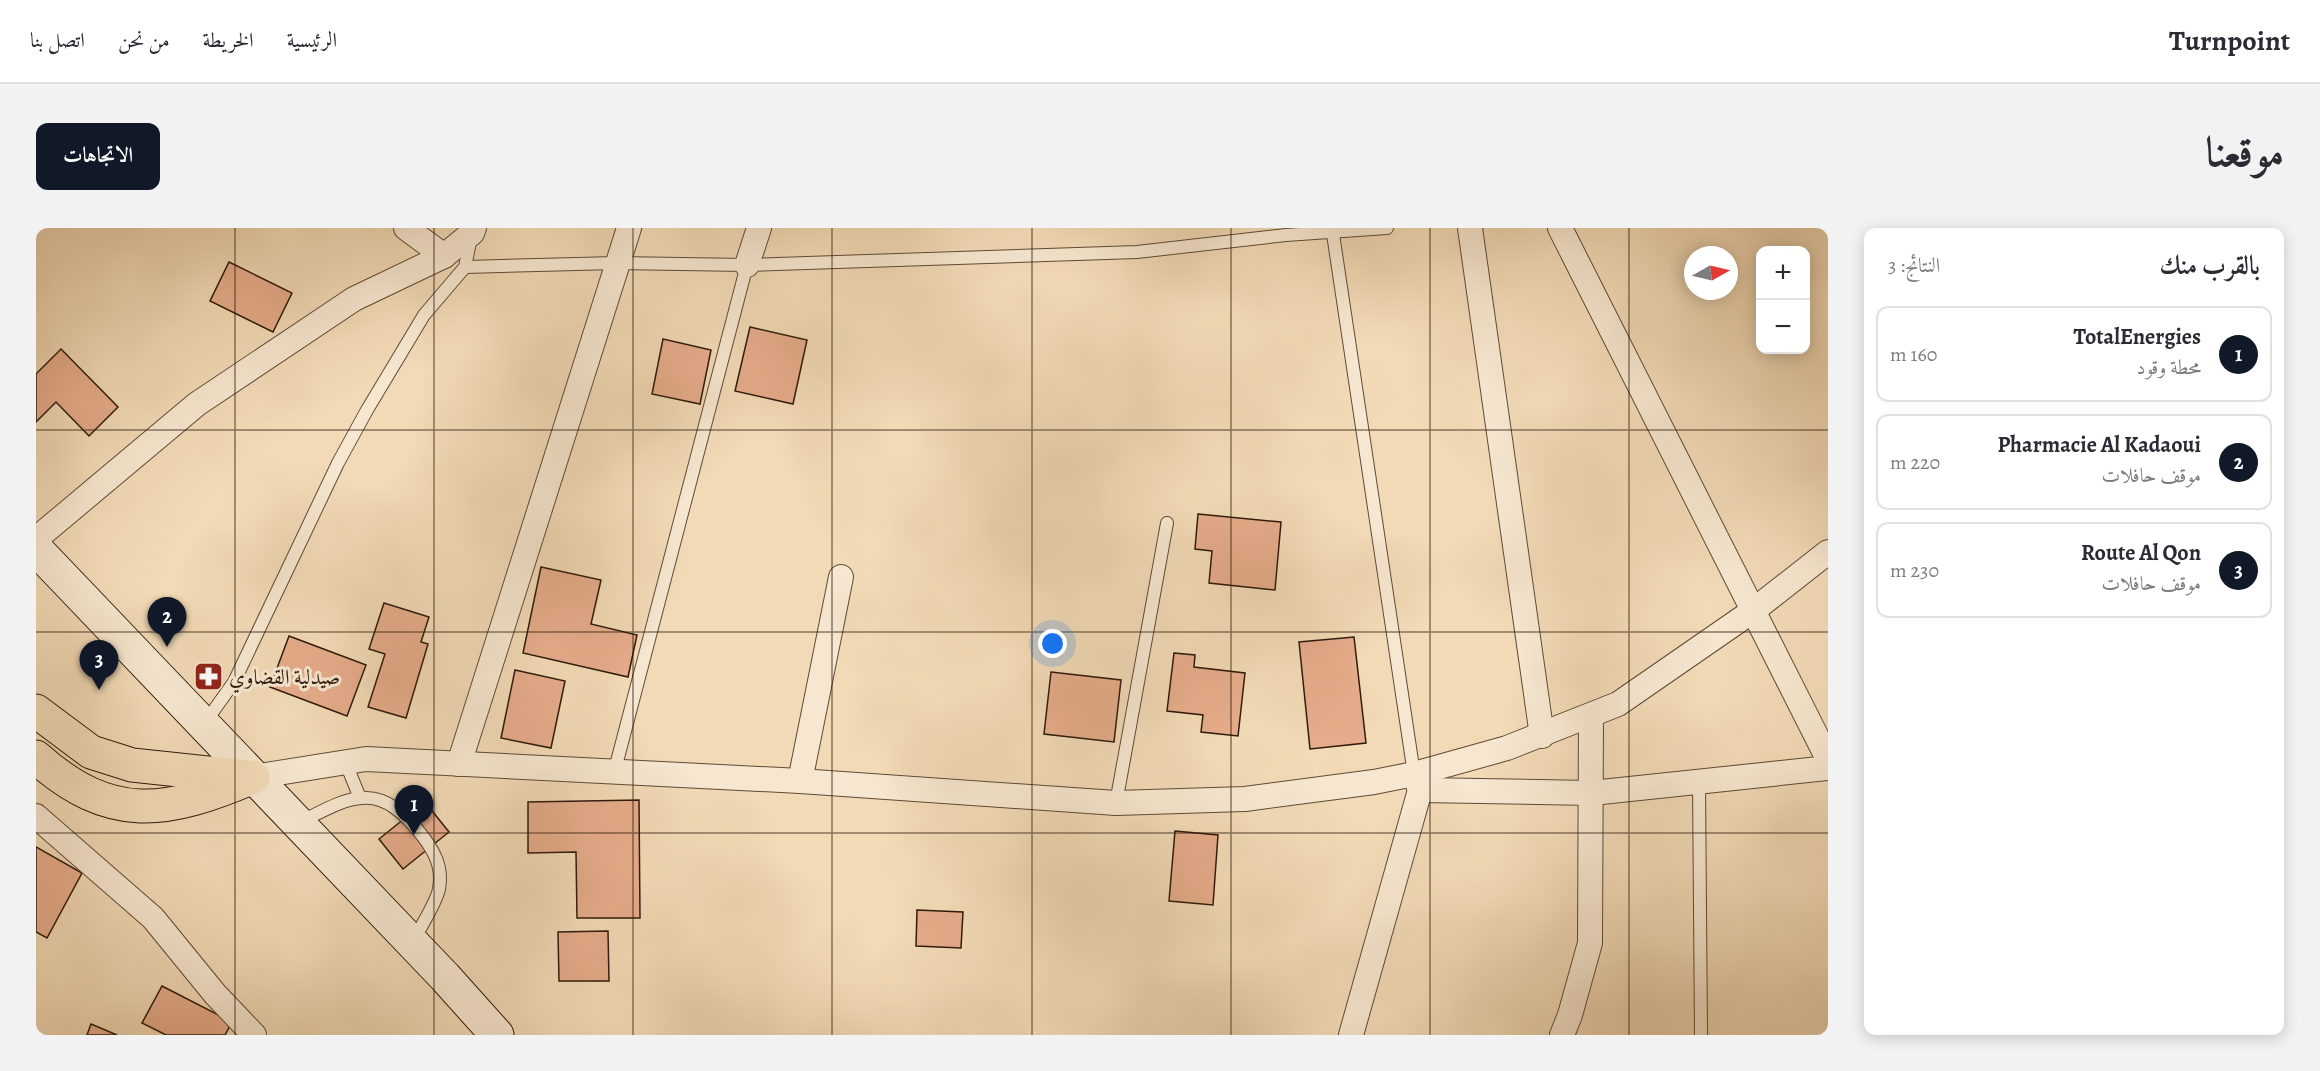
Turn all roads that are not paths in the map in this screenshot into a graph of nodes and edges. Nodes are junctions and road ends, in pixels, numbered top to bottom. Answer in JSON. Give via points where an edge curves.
{"nodes":[{"id":1,"x":406,"y":228,"type":"edge"},
{"id":2,"x":629,"y":228,"type":"edge"},
{"id":3,"x":759,"y":228,"type":"edge"},
{"id":4,"x":1387,"y":228,"type":"edge"},
{"id":5,"x":1470,"y":228,"type":"edge"},
{"id":6,"x":1560,"y":228,"type":"edge"},
{"id":7,"x":473,"y":231,"type":"edge"},
{"id":8,"x":1333,"y":234,"type":"junction"},
{"id":9,"x":444,"y":256,"type":"junction"},
{"id":10,"x":616,"y":263,"type":"junction"},
{"id":11,"x":747,"y":265,"type":"junction"},
{"id":12,"x":465,"y":267,"type":"junction"},
{"id":13,"x":1167,"y":523,"type":"dead end"},
{"id":14,"x":36,"y":539,"type":"edge"},
{"id":15,"x":36,"y":549,"type":"edge"},
{"id":16,"x":1828,"y":552,"type":"edge"},
{"id":17,"x":841,"y":577,"type":"dead end"},
{"id":18,"x":1754,"y":610,"type":"junction"},
{"id":19,"x":36,"y":711,"type":"edge"},
{"id":20,"x":1591,"y":716,"type":"junction"},
{"id":21,"x":203,"y":725,"type":"junction"},
{"id":22,"x":1542,"y":736,"type":"junction"},
{"id":23,"x":36,"y":757,"type":"edge"},
{"id":24,"x":1828,"y":759,"type":"edge"},
{"id":25,"x":345,"y":761,"type":"junction"},
{"id":26,"x":459,"y":764,"type":"junction"},
{"id":27,"x":1828,"y":768,"type":"edge"},
{"id":28,"x":614,"y":773,"type":"junction"},
{"id":29,"x":253,"y":777,"type":"junction"},
{"id":30,"x":800,"y":782,"type":"junction"},
{"id":31,"x":1417,"y":782,"type":"junction"},
{"id":32,"x":1699,"y":782,"type":"junction"},
{"id":33,"x":1592,"y":793,"type":"junction"},
{"id":34,"x":360,"y":798,"type":"junction"},
{"id":35,"x":1116,"y":803,"type":"junction"},
{"id":36,"x":36,"y":816,"type":"edge"},
{"id":37,"x":298,"y":824,"type":"junction"},
{"id":38,"x":412,"y":943,"type":"junction"},
{"id":39,"x":248,"y":1032,"type":"edge"},
{"id":40,"x":497,"y":1035,"type":"edge"},
{"id":41,"x":1351,"y":1035,"type":"edge"},
{"id":42,"x":1562,"y":1035,"type":"edge"},
{"id":43,"x":1701,"y":1035,"type":"edge"}],
"edges":[{"from":1,"to":9,"type":"street"},
{"from":2,"to":10,"type":"street"},
{"from":3,"to":11,"type":"street"},
{"from":4,"to":8,"type":"lane"},
{"from":5,"to":22,"type":"street"},
{"from":6,"to":18,"type":"street"},
{"from":7,"to":9,"type":"street"},
{"from":7,"to":12,"type":"lane"},
{"from":8,"to":11,"type":"lane","via":[[1286,235],[1137,252]]},
{"from":8,"to":31,"type":"lane"},
{"from":9,"to":14,"type":"street","via":[[354,299],[197,404]]},
{"from":10,"to":11,"type":"lane"},
{"from":10,"to":12,"type":"lane"},
{"from":10,"to":26,"type":"street"},
{"from":11,"to":28,"type":"lane"},
{"from":12,"to":21,"type":"lane","via":[[424,315],[368,410],[338,463],[234,682]]},
{"from":13,"to":35,"type":"lane"},
{"from":15,"to":21,"type":"main road"},
{"from":16,"to":18,"type":"street"},
{"from":17,"to":30,"type":"street"},
{"from":18,"to":20,"type":"street","via":[[1643,688]]},
{"from":18,"to":24,"type":"street"},
{"from":19,"to":29,"type":"main road","via":[[91,752],[132,765]]},
{"from":20,"to":22,"type":"street"},
{"from":20,"to":33,"type":"street"},
{"from":21,"to":29,"type":"main road"},
{"from":22,"to":31,"type":"street"},
{"from":23,"to":29,"type":"main road","via":[[61,779],[94,798],[136,807],[168,805],[215,793]]},
{"from":25,"to":26,"type":"street"},
{"from":25,"to":29,"type":"street"},
{"from":25,"to":34,"type":"lane"},
{"from":26,"to":28,"type":"street"},
{"from":27,"to":32,"type":"street"},
{"from":28,"to":30,"type":"street"},
{"from":29,"to":37,"type":"main road"},
{"from":30,"to":35,"type":"street"},
{"from":31,"to":33,"type":"street"},
{"from":31,"to":35,"type":"street","via":[[1245,799]]},
{"from":31,"to":41,"type":"street"},
{"from":32,"to":33,"type":"street"},
{"from":32,"to":43,"type":"lane"},
{"from":33,"to":42,"type":"street","via":[[1590,942]]},
{"from":34,"to":37,"type":"lane","via":[[342,800]]},
{"from":34,"to":38,"type":"lane","via":[[391,803],[407,816],[438,856],[439,889]]},
{"from":36,"to":39,"type":"street","via":[[153,918]]},
{"from":37,"to":38,"type":"main road"},
{"from":38,"to":40,"type":"main road"}]}
